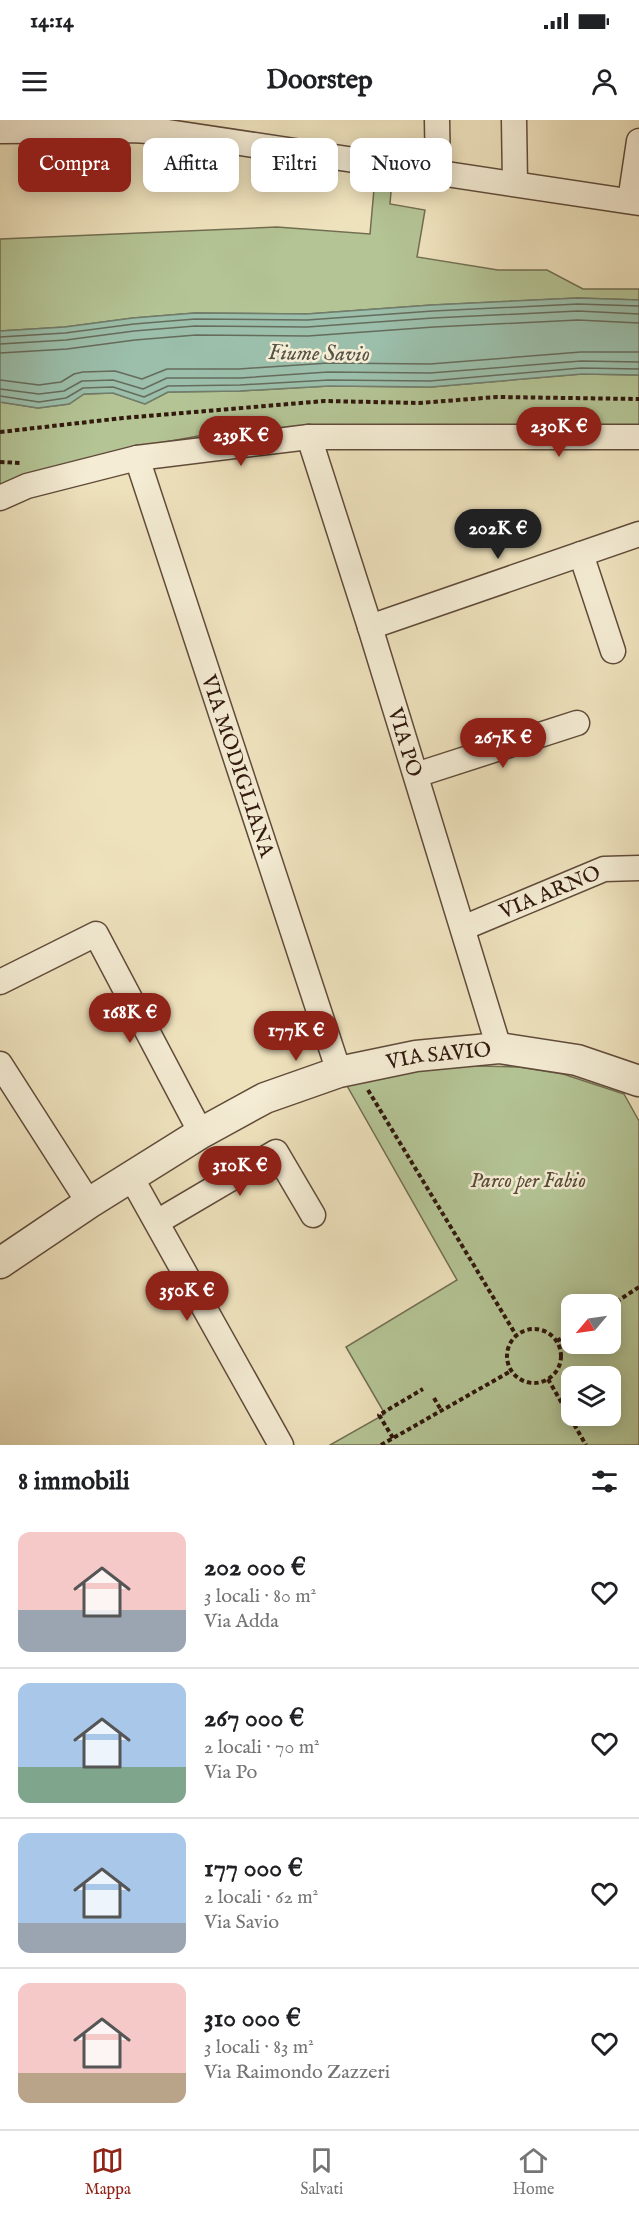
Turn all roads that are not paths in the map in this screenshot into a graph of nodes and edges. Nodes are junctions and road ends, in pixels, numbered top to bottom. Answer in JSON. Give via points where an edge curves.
{"nodes":[{"id":1,"x":437,"y":120,"type":"edge"},
{"id":2,"x":514,"y":120,"type":"edge"},
{"id":3,"x":0,"y":131,"type":"edge"},
{"id":4,"x":437,"y":138,"type":"edge"},
{"id":5,"x":639,"y":141,"type":"edge"},
{"id":6,"x":350,"y":160,"type":"edge"},
{"id":7,"x":452,"y":175,"type":"edge"},
{"id":8,"x":515,"y":183,"type":"junction"},
{"id":9,"x":635,"y":202,"type":"edge"},
{"id":10,"x":309,"y":437,"type":"junction"},
{"id":11,"x":639,"y":437,"type":"edge"},
{"id":12,"x":137,"y":458,"type":"junction"},
{"id":13,"x":0,"y":498,"type":"edge"},
{"id":14,"x":639,"y":534,"type":"edge"},
{"id":15,"x":580,"y":554,"type":"junction"},
{"id":16,"x":370,"y":627,"type":"junction"},
{"id":17,"x":613,"y":651,"type":"dead end"},
{"id":18,"x":577,"y":723,"type":"dead end"},
{"id":19,"x":416,"y":775,"type":"junction"},
{"id":20,"x":639,"y":868,"type":"edge"},
{"id":21,"x":463,"y":928,"type":"junction"},
{"id":22,"x":0,"y":982,"type":"edge"},
{"id":23,"x":499,"y":1048,"type":"junction"},
{"id":24,"x":0,"y":1064,"type":"edge"},
{"id":25,"x":347,"y":1071,"type":"junction"},
{"id":26,"x":639,"y":1081,"type":"edge"},
{"id":27,"x":201,"y":1133,"type":"junction"},
{"id":28,"x":131,"y":1177,"type":"junction"},
{"id":29,"x":89,"y":1203,"type":"junction"},
{"id":30,"x":313,"y":1215,"type":"dead end"},
{"id":31,"x":156,"y":1222,"type":"junction"},
{"id":32,"x":0,"y":1263,"type":"edge"},
{"id":33,"x":281,"y":1445,"type":"edge"}],
"edges":[{"from":1,"to":4,"type":"street"},
{"from":2,"to":8,"type":"street"},
{"from":3,"to":6,"type":"street","via":[[168,132]]},
{"from":5,"to":9,"type":"street"},
{"from":7,"to":8,"type":"street"},
{"from":8,"to":9,"type":"street"},
{"from":10,"to":11,"type":"street"},
{"from":10,"to":12,"type":"street"},
{"from":10,"to":16,"type":"street","name":"VIA PO"},
{"from":12,"to":13,"type":"street","via":[[27,486]]},
{"from":12,"to":25,"type":"street","name":"VIA MODIGLIANA"},
{"from":14,"to":15,"type":"street"},
{"from":15,"to":16,"type":"street"},
{"from":15,"to":17,"type":"street"},
{"from":16,"to":19,"type":"street","name":"VIA PO"},
{"from":18,"to":19,"type":"street"},
{"from":19,"to":21,"type":"street","name":"VIA PO"},
{"from":20,"to":21,"type":"street","name":"VIA ARNO","via":[[604,869]]},
{"from":21,"to":23,"type":"street","name":"VIA PO"},
{"from":22,"to":27,"type":"street","via":[[96,934]]},
{"from":23,"to":25,"type":"street","name":"VIA SAVIO","via":[[416,1056]]},
{"from":23,"to":26,"type":"street","name":"VIA SAVIO","via":[[577,1060]]},
{"from":24,"to":29,"type":"street"},
{"from":25,"to":27,"type":"street","name":"VIA SAVIO","via":[[266,1098]]},
{"from":27,"to":28,"type":"street","name":"VIA SAVIO"},
{"from":28,"to":29,"type":"street","name":"VIA SAVIO"},
{"from":28,"to":31,"type":"street"},
{"from":29,"to":32,"type":"street","name":"VIA SAVIO"},
{"from":30,"to":31,"type":"street","via":[[276,1152]]},
{"from":31,"to":33,"type":"street"}]}
